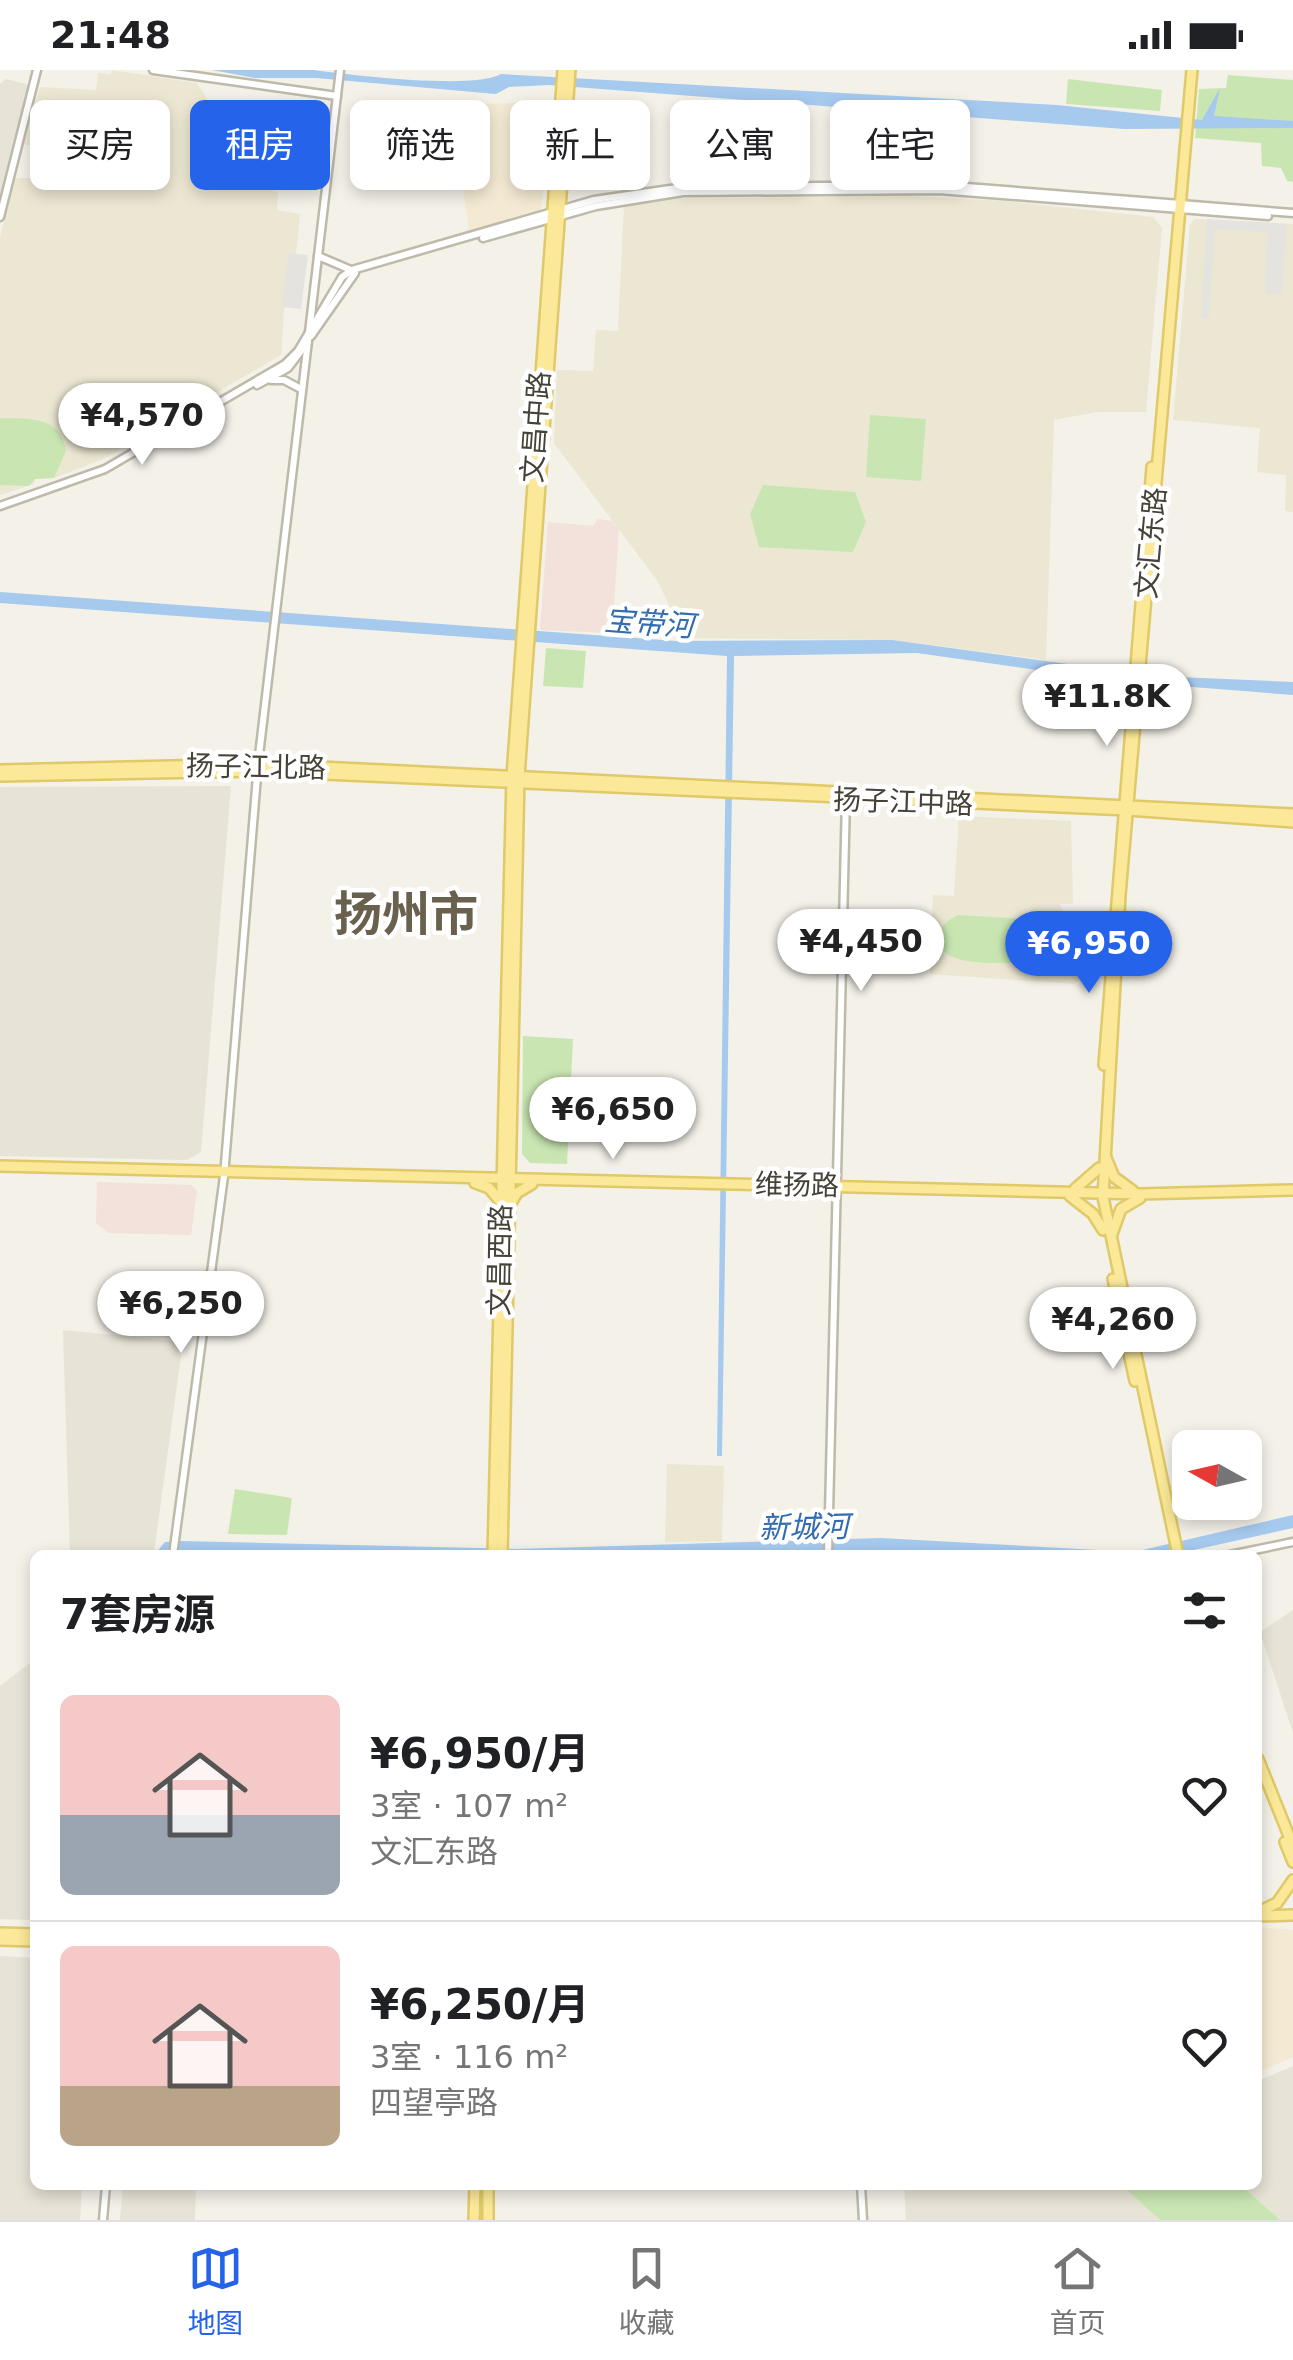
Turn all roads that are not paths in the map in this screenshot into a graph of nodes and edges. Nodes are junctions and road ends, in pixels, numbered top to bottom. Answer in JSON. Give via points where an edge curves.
{"nodes":[{"id":1,"x":38,"y":70,"type":"edge"},
{"id":2,"x":153,"y":70,"type":"edge"},
{"id":3,"x":1190,"y":70,"type":"edge"},
{"id":4,"x":340,"y":71,"type":"edge"},
{"id":5,"x":566,"y":72,"type":"edge"},
{"id":6,"x":337,"y":96,"type":"junction"},
{"id":7,"x":1177,"y":209,"type":"junction"},
{"id":8,"x":554,"y":214,"type":"junction"},
{"id":9,"x":1293,"y":215,"type":"edge"},
{"id":10,"x":0,"y":218,"type":"edge"},
{"id":11,"x":318,"y":256,"type":"junction"},
{"id":12,"x":352,"y":270,"type":"junction"},
{"id":13,"x":310,"y":329,"type":"junction"},
{"id":14,"x":308,"y":342,"type":"junction"},
{"id":15,"x":270,"y":380,"type":"junction"},
{"id":16,"x":301,"y":389,"type":"junction"},
{"id":17,"x":237,"y":392,"type":"junction"},
{"id":18,"x":0,"y":506,"type":"edge"},
{"id":19,"x":525,"y":643,"type":"junction"},
{"id":20,"x":515,"y":734,"type":"junction"},
{"id":21,"x":521,"y":754,"type":"junction"},
{"id":22,"x":257,"y":767,"type":"junction"},
{"id":23,"x":0,"y":773,"type":"edge"},
{"id":24,"x":487,"y":779,"type":"junction"},
{"id":25,"x":516,"y":780,"type":"junction"},
{"id":26,"x":550,"y":782,"type":"junction"},
{"id":27,"x":846,"y":796,"type":"junction"},
{"id":28,"x":1125,"y":806,"type":"junction"},
{"id":29,"x":515,"y":807,"type":"junction"},
{"id":30,"x":1293,"y":818,"type":"edge"},
{"id":31,"x":507,"y":1155,"type":"junction"},
{"id":32,"x":1105,"y":1156,"type":"junction"},
{"id":33,"x":0,"y":1168,"type":"edge"},
{"id":34,"x":1099,"y":1168,"type":"junction"},
{"id":35,"x":224,"y":1174,"type":"junction"},
{"id":36,"x":476,"y":1180,"type":"junction"},
{"id":37,"x":506,"y":1181,"type":"junction"},
{"id":38,"x":533,"y":1182,"type":"junction"},
{"id":39,"x":837,"y":1188,"type":"junction"},
{"id":40,"x":1069,"y":1193,"type":"junction"},
{"id":41,"x":1293,"y":1193,"type":"edge"},
{"id":42,"x":1100,"y":1194,"type":"junction"},
{"id":43,"x":1140,"y":1196,"type":"junction"},
{"id":44,"x":506,"y":1205,"type":"junction"},
{"id":45,"x":1103,"y":1230,"type":"junction"},
{"id":46,"x":1110,"y":1242,"type":"junction"},
{"id":47,"x":1172,"y":1540,"type":"junction"},
{"id":48,"x":1293,"y":1542,"type":"edge"},
{"id":49,"x":173,"y":1550,"type":"edge"},
{"id":50,"x":498,"y":1550,"type":"edge"},
{"id":51,"x":828,"y":1550,"type":"edge"},
{"id":52,"x":1174,"y":1550,"type":"edge"},
{"id":53,"x":1254,"y":1550,"type":"edge"},
{"id":54,"x":1262,"y":1769,"type":"edge"},
{"id":55,"x":1262,"y":1784,"type":"edge"},
{"id":56,"x":1293,"y":1846,"type":"edge"},
{"id":57,"x":1293,"y":1862,"type":"edge"},
{"id":58,"x":1293,"y":1880,"type":"edge"},
{"id":59,"x":1262,"y":1912,"type":"edge"},
{"id":60,"x":1262,"y":1913,"type":"edge"},
{"id":61,"x":1293,"y":1915,"type":"edge"},
{"id":62,"x":0,"y":1936,"type":"edge"},
{"id":63,"x":30,"y":1937,"type":"edge"},
{"id":64,"x":106,"y":2190,"type":"edge"},
{"id":65,"x":475,"y":2190,"type":"edge"},
{"id":66,"x":488,"y":2190,"type":"edge"},
{"id":67,"x":859,"y":2190,"type":"edge"},
{"id":68,"x":103,"y":2220,"type":"edge"},
{"id":69,"x":474,"y":2220,"type":"edge"},
{"id":70,"x":488,"y":2220,"type":"edge"},
{"id":71,"x":861,"y":2220,"type":"edge"}],
"edges":[{"from":1,"to":10,"type":"street"},
{"from":2,"to":6,"type":"street"},
{"from":3,"to":7,"type":"main road","name":"文汇东路"},
{"from":4,"to":6,"type":"street"},
{"from":5,"to":8,"type":"main road","name":"文昌中路"},
{"from":6,"to":11,"type":"street"},
{"from":7,"to":8,"type":"street","via":[[892,190],[683,192]]},
{"from":7,"to":9,"type":"street"},
{"from":7,"to":28,"type":"main road","name":"文汇东路"},
{"from":8,"to":12,"type":"street"},
{"from":8,"to":14,"type":"street","via":[[353,274]]},
{"from":8,"to":19,"type":"main road","name":"文昌中路"},
{"from":11,"to":12,"type":"street"},
{"from":11,"to":13,"type":"street"},
{"from":12,"to":13,"type":"street"},
{"from":13,"to":14,"type":"street"},
{"from":13,"to":17,"type":"street","via":[[284,364]]},
{"from":14,"to":15,"type":"street"},
{"from":14,"to":16,"type":"street"},
{"from":15,"to":16,"type":"street"},
{"from":15,"to":17,"type":"street"},
{"from":16,"to":22,"type":"street"},
{"from":17,"to":18,"type":"street","via":[[105,469]]},
{"from":19,"to":20,"type":"main road","name":"文昌中路"},
{"from":19,"to":21,"type":"main road","name":"文昌中路"},
{"from":20,"to":24,"type":"main road","via":[[508,760]]},
{"from":20,"to":25,"type":"main road","name":"文昌中路"},
{"from":21,"to":25,"type":"main road","name":"文昌中路"},
{"from":21,"to":26,"type":"main road"},
{"from":22,"to":23,"type":"main road","name":"扬子江北路"},
{"from":22,"to":24,"type":"main road","name":"扬子江北路"},
{"from":22,"to":35,"type":"street"},
{"from":24,"to":25,"type":"main road","name":"扬子江北路"},
{"from":24,"to":29,"type":"main road"},
{"from":25,"to":26,"type":"main road","name":"扬子江中路"},
{"from":25,"to":29,"type":"main road","name":"文昌西路"},
{"from":26,"to":27,"type":"main road","name":"扬子江中路"},
{"from":26,"to":29,"type":"main road"},
{"from":27,"to":28,"type":"main road","name":"扬子江中路"},
{"from":27,"to":39,"type":"street"},
{"from":28,"to":30,"type":"main road","name":"扬子江中路"},
{"from":28,"to":32,"type":"main road","name":"文汇东路"},
{"from":28,"to":34,"type":"main road","name":"文汇东路"},
{"from":29,"to":31,"type":"main road","name":"文昌西路"},
{"from":31,"to":36,"type":"main road"},
{"from":31,"to":37,"type":"main road","name":"文昌西路"},
{"from":31,"to":38,"type":"main road"},
{"from":32,"to":42,"type":"main road","name":"文汇东路"},
{"from":32,"to":43,"type":"main road","via":[[1114,1177]]},
{"from":33,"to":35,"type":"main road","name":"维扬路"},
{"from":34,"to":40,"type":"main road"},
{"from":34,"to":42,"type":"main road","name":"文汇东路"},
{"from":35,"to":36,"type":"main road","name":"维扬路"},
{"from":35,"to":49,"type":"street"},
{"from":36,"to":37,"type":"main road","name":"维扬路"},
{"from":36,"to":44,"type":"main road"},
{"from":37,"to":38,"type":"main road","name":"维扬路"},
{"from":37,"to":44,"type":"main road","name":"文昌西路"},
{"from":38,"to":39,"type":"main road","name":"维扬路"},
{"from":38,"to":44,"type":"main road"},
{"from":39,"to":40,"type":"main road","name":"维扬路"},
{"from":39,"to":51,"type":"street"},
{"from":40,"to":42,"type":"main road","name":"维扬路"},
{"from":40,"to":45,"type":"main road"},
{"from":41,"to":43,"type":"main road","name":"维扬路"},
{"from":42,"to":43,"type":"main road","name":"维扬路"},
{"from":42,"to":45,"type":"main road"},
{"from":42,"to":46,"type":"main road"},
{"from":43,"to":46,"type":"main road","via":[[1121,1209]]},
{"from":44,"to":50,"type":"main road","name":"文昌西路"},
{"from":45,"to":47,"type":"main road"},
{"from":46,"to":47,"type":"main road"},
{"from":47,"to":52,"type":"main road"},
{"from":48,"to":53,"type":"street"},
{"from":54,"to":56,"type":"main road"},
{"from":55,"to":57,"type":"main road"},
{"from":58,"to":59,"type":"main road"},
{"from":60,"to":61,"type":"main road"},
{"from":62,"to":63,"type":"main road"},
{"from":64,"to":68,"type":"street"},
{"from":65,"to":69,"type":"main road"},
{"from":66,"to":70,"type":"main road"},
{"from":67,"to":71,"type":"street"}]}
